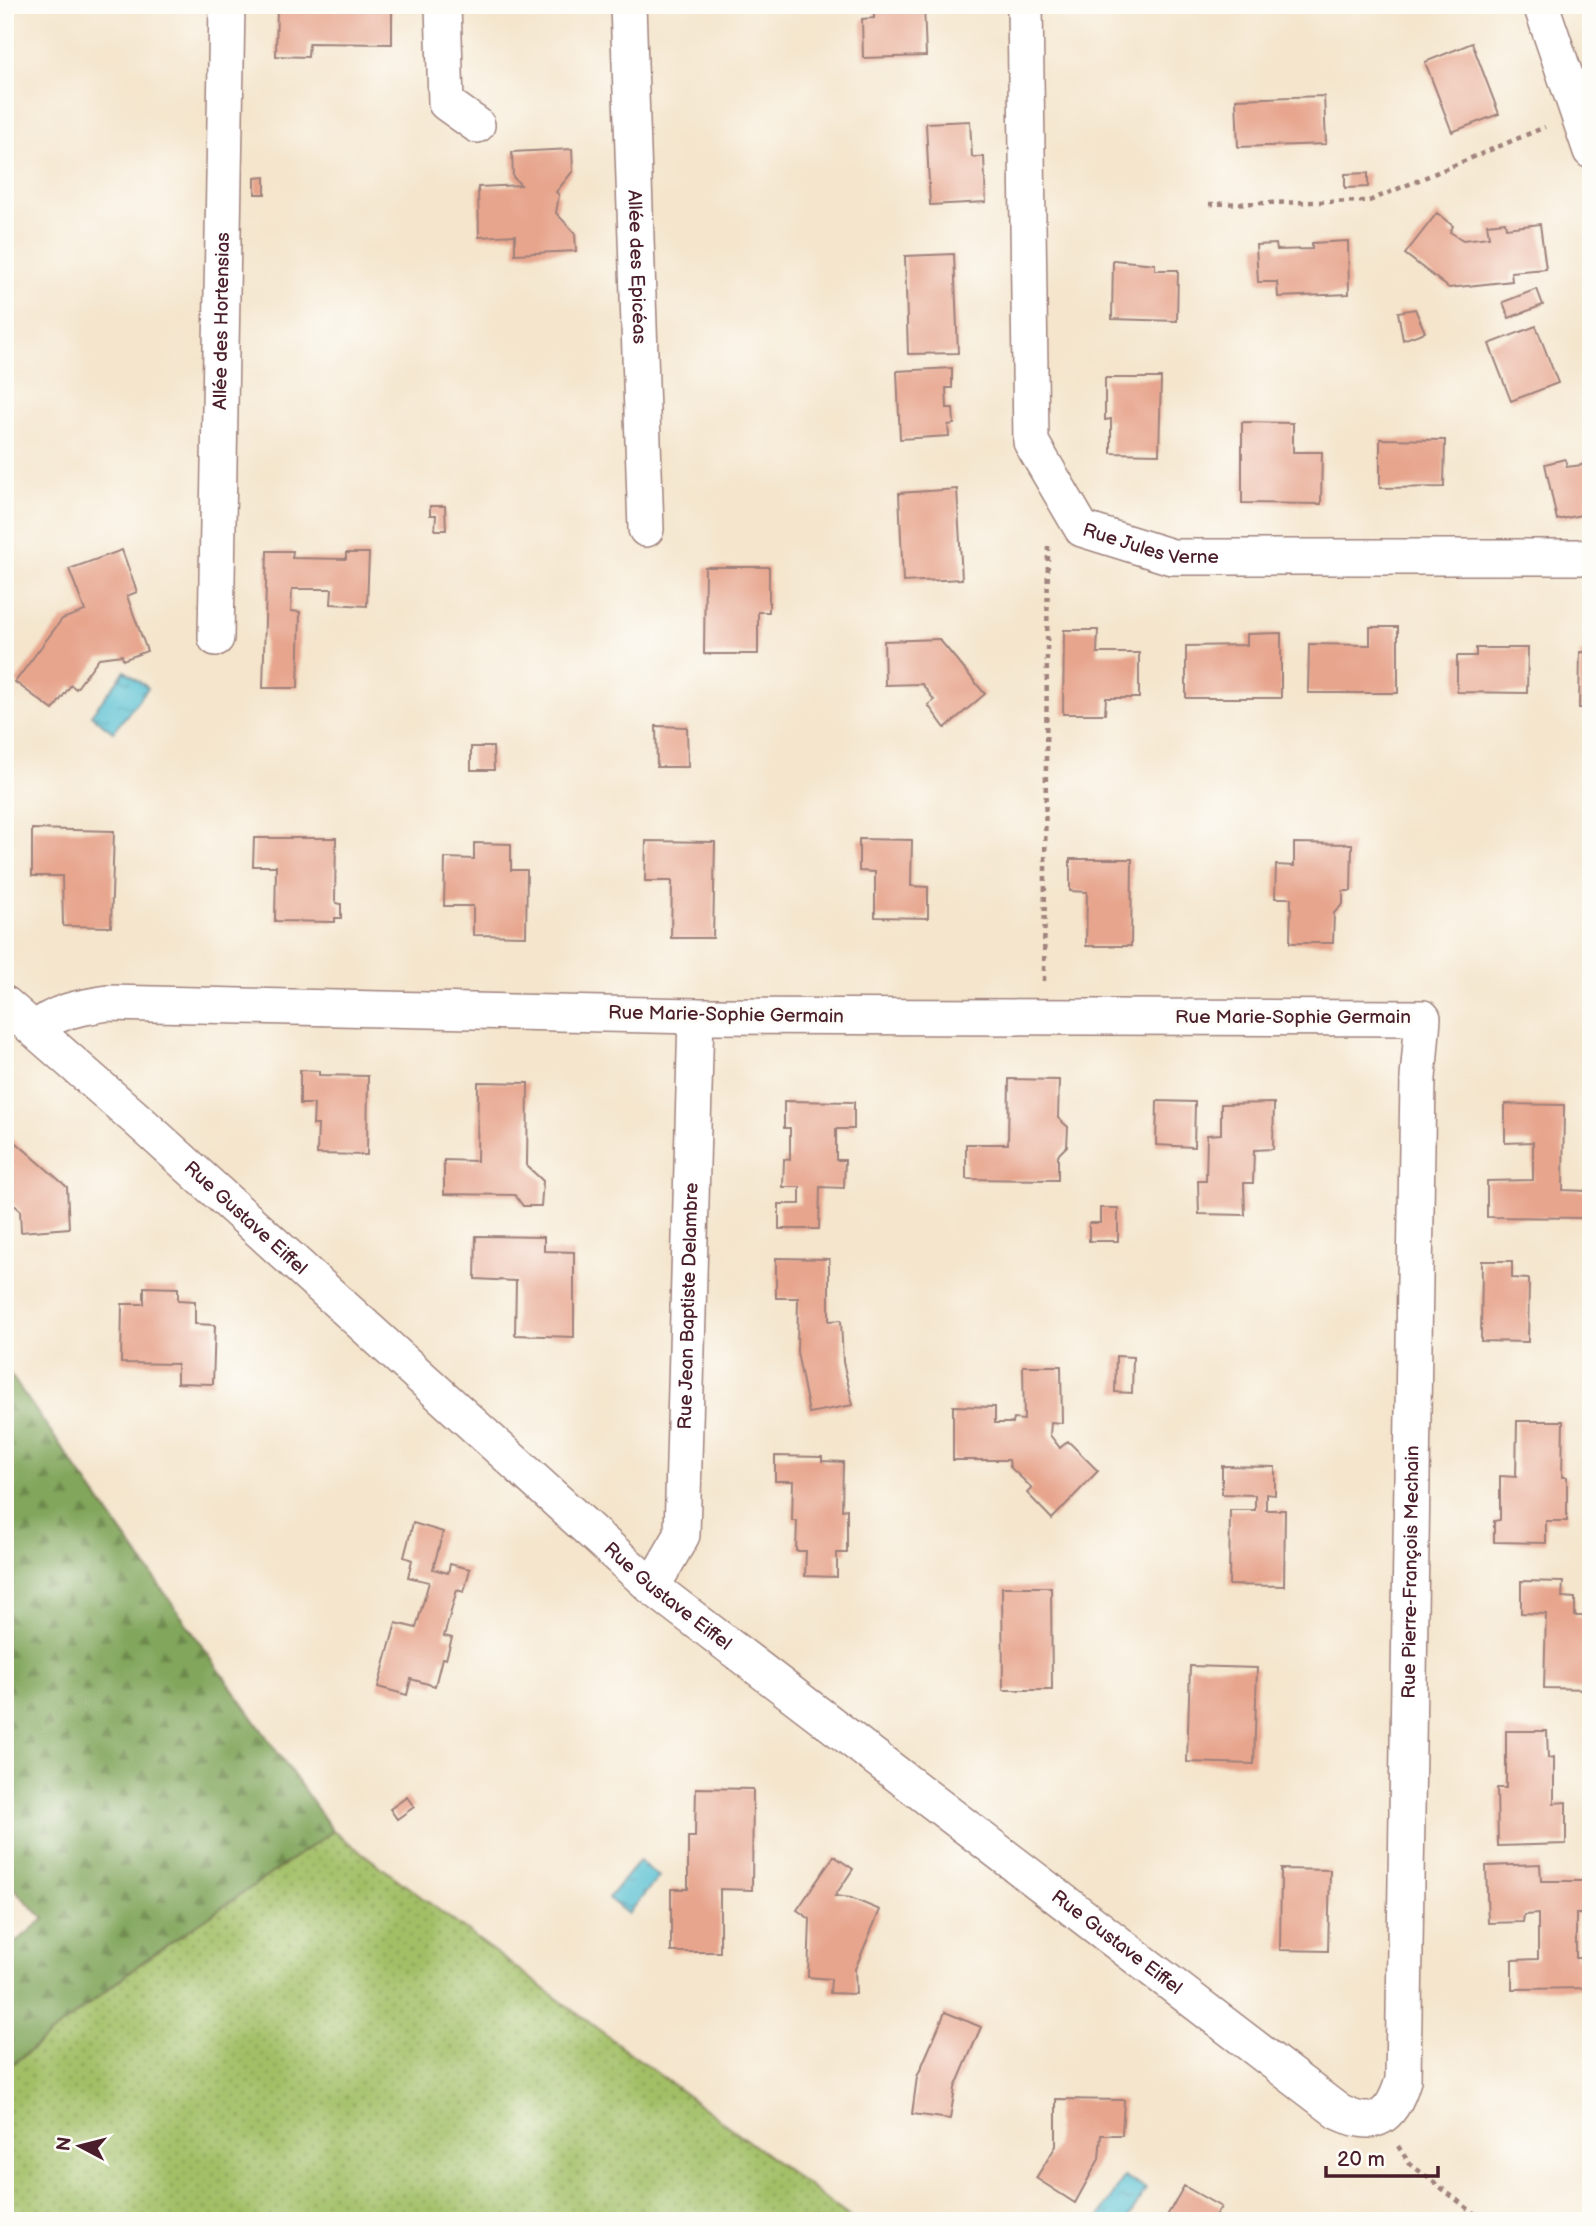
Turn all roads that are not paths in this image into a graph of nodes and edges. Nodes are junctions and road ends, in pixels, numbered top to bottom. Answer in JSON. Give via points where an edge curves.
{"nodes":[{"id":1,"x":227,"y":5,"type":"edge"},
{"id":2,"x":443,"y":5,"type":"edge"},
{"id":3,"x":628,"y":5,"type":"edge"},
{"id":4,"x":1025,"y":5,"type":"edge"},
{"id":5,"x":1541,"y":5,"type":"edge"},
{"id":6,"x":478,"y":125,"type":"dead end"},
{"id":7,"x":1591,"y":151,"type":"edge"},
{"id":8,"x":646,"y":529,"type":"dead end"},
{"id":9,"x":1591,"y":557,"type":"edge"},
{"id":10,"x":216,"y":638,"type":"dead end"},
{"id":11,"x":5,"y":1004,"type":"edge"},
{"id":12,"x":696,"y":1016,"type":"junction"},
{"id":13,"x":1423,"y":1018,"type":"joint"},
{"id":14,"x":35,"y":1030,"type":"junction"},
{"id":15,"x":652,"y":1587,"type":"junction"},
{"id":16,"x":1380,"y":2118,"type":"joint"}],
"edges":[{"from":1,"to":10,"type":"street","name":"Allée des Hortensias"},
{"from":2,"to":6,"type":"street","via":[[446,103]]},
{"from":3,"to":8,"type":"street","name":"Allée des Epicéas"},
{"from":4,"to":9,"type":"street","name":"Rue Jules Verne","via":[[1031,442],[1083,529],[1172,558]]},
{"from":5,"to":7,"type":"street"},
{"from":11,"to":14,"type":"street","name":"Rue Gustave Eiffel"},
{"from":12,"to":13,"type":"street","name":"Rue Marie-Sophie Germain"},
{"from":12,"to":14,"type":"street","name":"Rue Marie-Sophie Germain","via":[[108,1003],[65,1012]]},
{"from":12,"to":15,"type":"street","name":"Rue Jean Baptiste Delambre","via":[[682,1535]]},
{"from":13,"to":16,"type":"street","name":"Rue Pierre-François Mechain","via":[[1418,1078],[1403,2080],[1390,2109]]},
{"from":14,"to":15,"type":"street","name":"Rue Gustave Eiffel"},
{"from":15,"to":16,"type":"street","name":"Rue Gustave Eiffel","via":[[1324,2100],[1353,2118]]}]}
